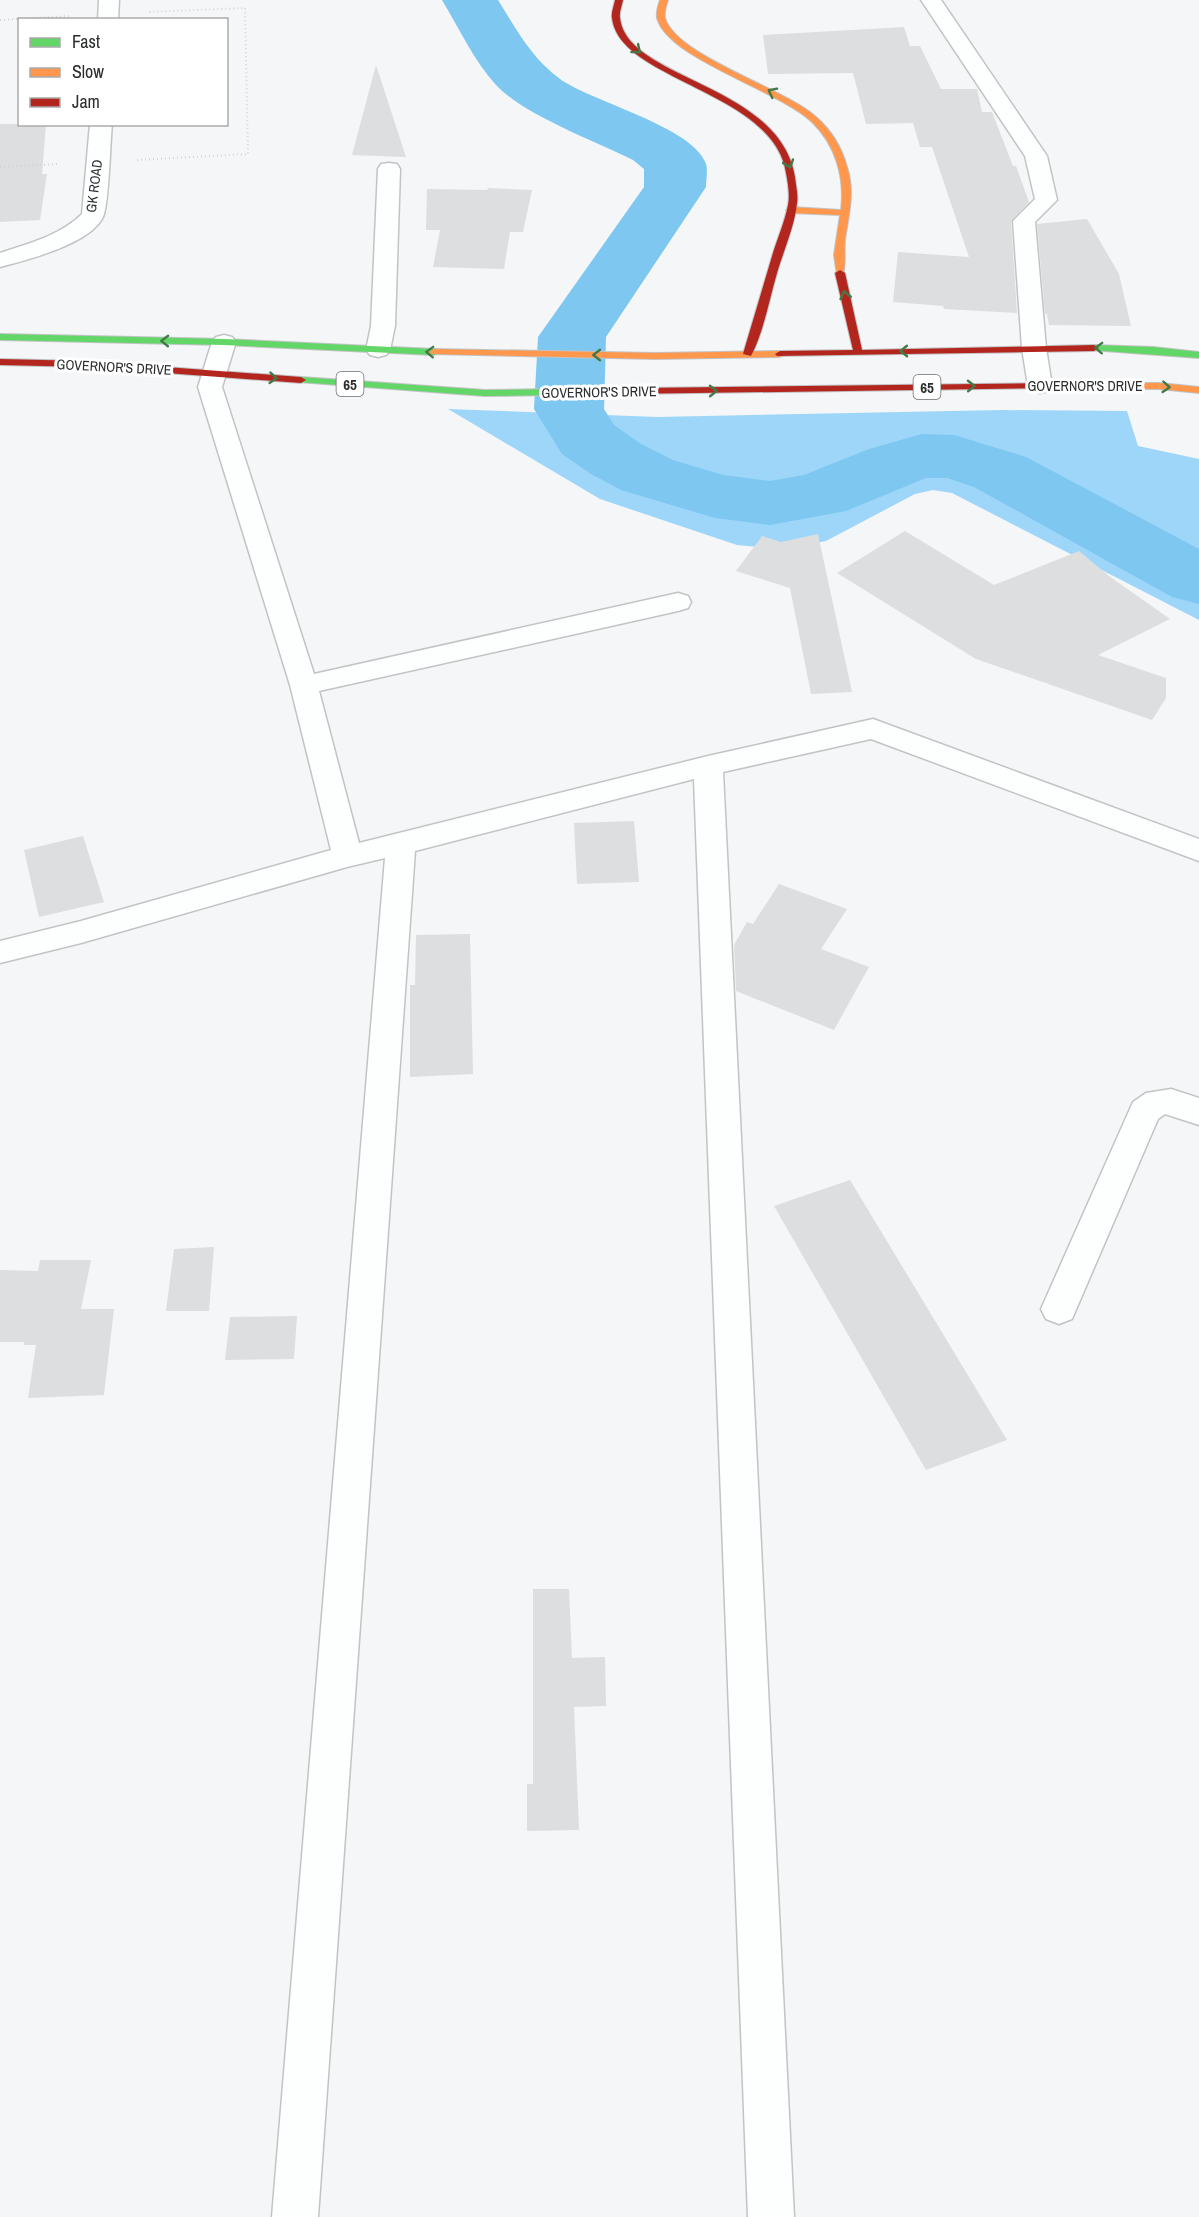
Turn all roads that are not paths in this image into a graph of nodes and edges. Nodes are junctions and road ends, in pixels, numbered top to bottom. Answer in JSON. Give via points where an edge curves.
{"nodes":[{"id":1,"x":109,"y":0,"type":"edge"},
{"id":2,"x":619,"y":0,"type":"edge"},
{"id":3,"x":664,"y":0,"type":"edge"},
{"id":4,"x":931,"y":0,"type":"edge"},
{"id":5,"x":108,"y":18,"type":"edge"},
{"id":6,"x":100,"y":126,"type":"edge"},
{"id":7,"x":389,"y":170,"type":"dead end"},
{"id":8,"x":791,"y":210,"type":"junction"},
{"id":9,"x":845,"y":213,"type":"junction"},
{"id":10,"x":0,"y":260,"type":"edge"},
{"id":11,"x":0,"y":337,"type":"edge"},
{"id":12,"x":224,"y":342,"type":"junction"},
{"id":13,"x":1034,"y":348,"type":"junction"},
{"id":14,"x":378,"y":350,"type":"junction"},
{"id":15,"x":858,"y":352,"type":"junction"},
{"id":16,"x":748,"y":354,"type":"junction"},
{"id":17,"x":1199,"y":355,"type":"edge"},
{"id":18,"x":0,"y":362,"type":"edge"},
{"id":19,"x":215,"y":373,"type":"junction"},
{"id":20,"x":1040,"y":386,"type":"junction"},
{"id":21,"x":1199,"y":390,"type":"edge"},
{"id":22,"x":678,"y":602,"type":"dead end"},
{"id":23,"x":304,"y":686,"type":"junction"},
{"id":24,"x":708,"y":766,"type":"junction"},
{"id":25,"x":401,"y":844,"type":"junction"},
{"id":26,"x":1199,"y":850,"type":"edge"},
{"id":27,"x":347,"y":856,"type":"junction"},
{"id":28,"x":0,"y":952,"type":"edge"},
{"id":29,"x":1199,"y":1112,"type":"edge"},
{"id":30,"x":1059,"y":1309,"type":"dead end"},
{"id":31,"x":295,"y":2217,"type":"edge"},
{"id":32,"x":771,"y":2217,"type":"edge"}],
"edges":[{"from":1,"to":5,"type":"street"},
{"from":2,"to":8,"type":"main road","one_way":true,"via":[[615,18],[628,43],[768,128],[790,165],[795,185]]},
{"from":9,"to":3,"type":"main road","one_way":true,"via":[[848,183],[823,129],[801,109],[682,42],[662,20]]},
{"from":4,"to":13,"type":"street","via":[[1036,156],[1046,200],[1024,221]]},
{"from":6,"to":10,"type":"street","name":"GK ROAD","via":[[93,216],[76,232]]},
{"from":7,"to":14,"type":"street","via":[[383,326]]},
{"from":8,"to":9,"type":"main road"},
{"from":8,"to":16,"type":"main road"},
{"from":15,"to":9,"type":"main road","one_way":true,"via":[[839,267]]},
{"from":12,"to":11,"type":"main road","name":"GOVERNOR'S DRIVE","number":"65","one_way":true},
{"from":12,"to":14,"type":"main road","name":"GOVERNOR'S DRIVE","number":"65"},
{"from":12,"to":19,"type":"street"},
{"from":13,"to":15,"type":"main road","name":"GOVERNOR'S DRIVE","number":"65","one_way":true},
{"from":17,"to":13,"type":"main road","name":"GOVERNOR'S DRIVE","number":"65","one_way":true},
{"from":13,"to":20,"type":"street"},
{"from":16,"to":14,"type":"main road","name":"GOVERNOR'S DRIVE","number":"65","one_way":true,"via":[[655,356]]},
{"from":15,"to":16,"type":"main road","name":"GOVERNOR'S DRIVE","number":"65"},
{"from":18,"to":19,"type":"main road","name":"GOVERNOR'S DRIVE","number":"65"},
{"from":19,"to":20,"type":"main road","name":"GOVERNOR'S DRIVE","number":"65","one_way":true,"via":[[485,393]]},
{"from":19,"to":23,"type":"street","via":[[210,387]]},
{"from":20,"to":21,"type":"main road","name":"GOVERNOR'S DRIVE","number":"65","one_way":true},
{"from":22,"to":23,"type":"street"},
{"from":23,"to":27,"type":"street"},
{"from":24,"to":25,"type":"street"},
{"from":24,"to":26,"type":"street","via":[[873,729]]},
{"from":24,"to":32,"type":"street"},
{"from":25,"to":27,"type":"street"},
{"from":25,"to":31,"type":"street"},
{"from":27,"to":28,"type":"street"},
{"from":29,"to":30,"type":"street","via":[[1170,1100],[1153,1102],[1145,1111]]}]}
